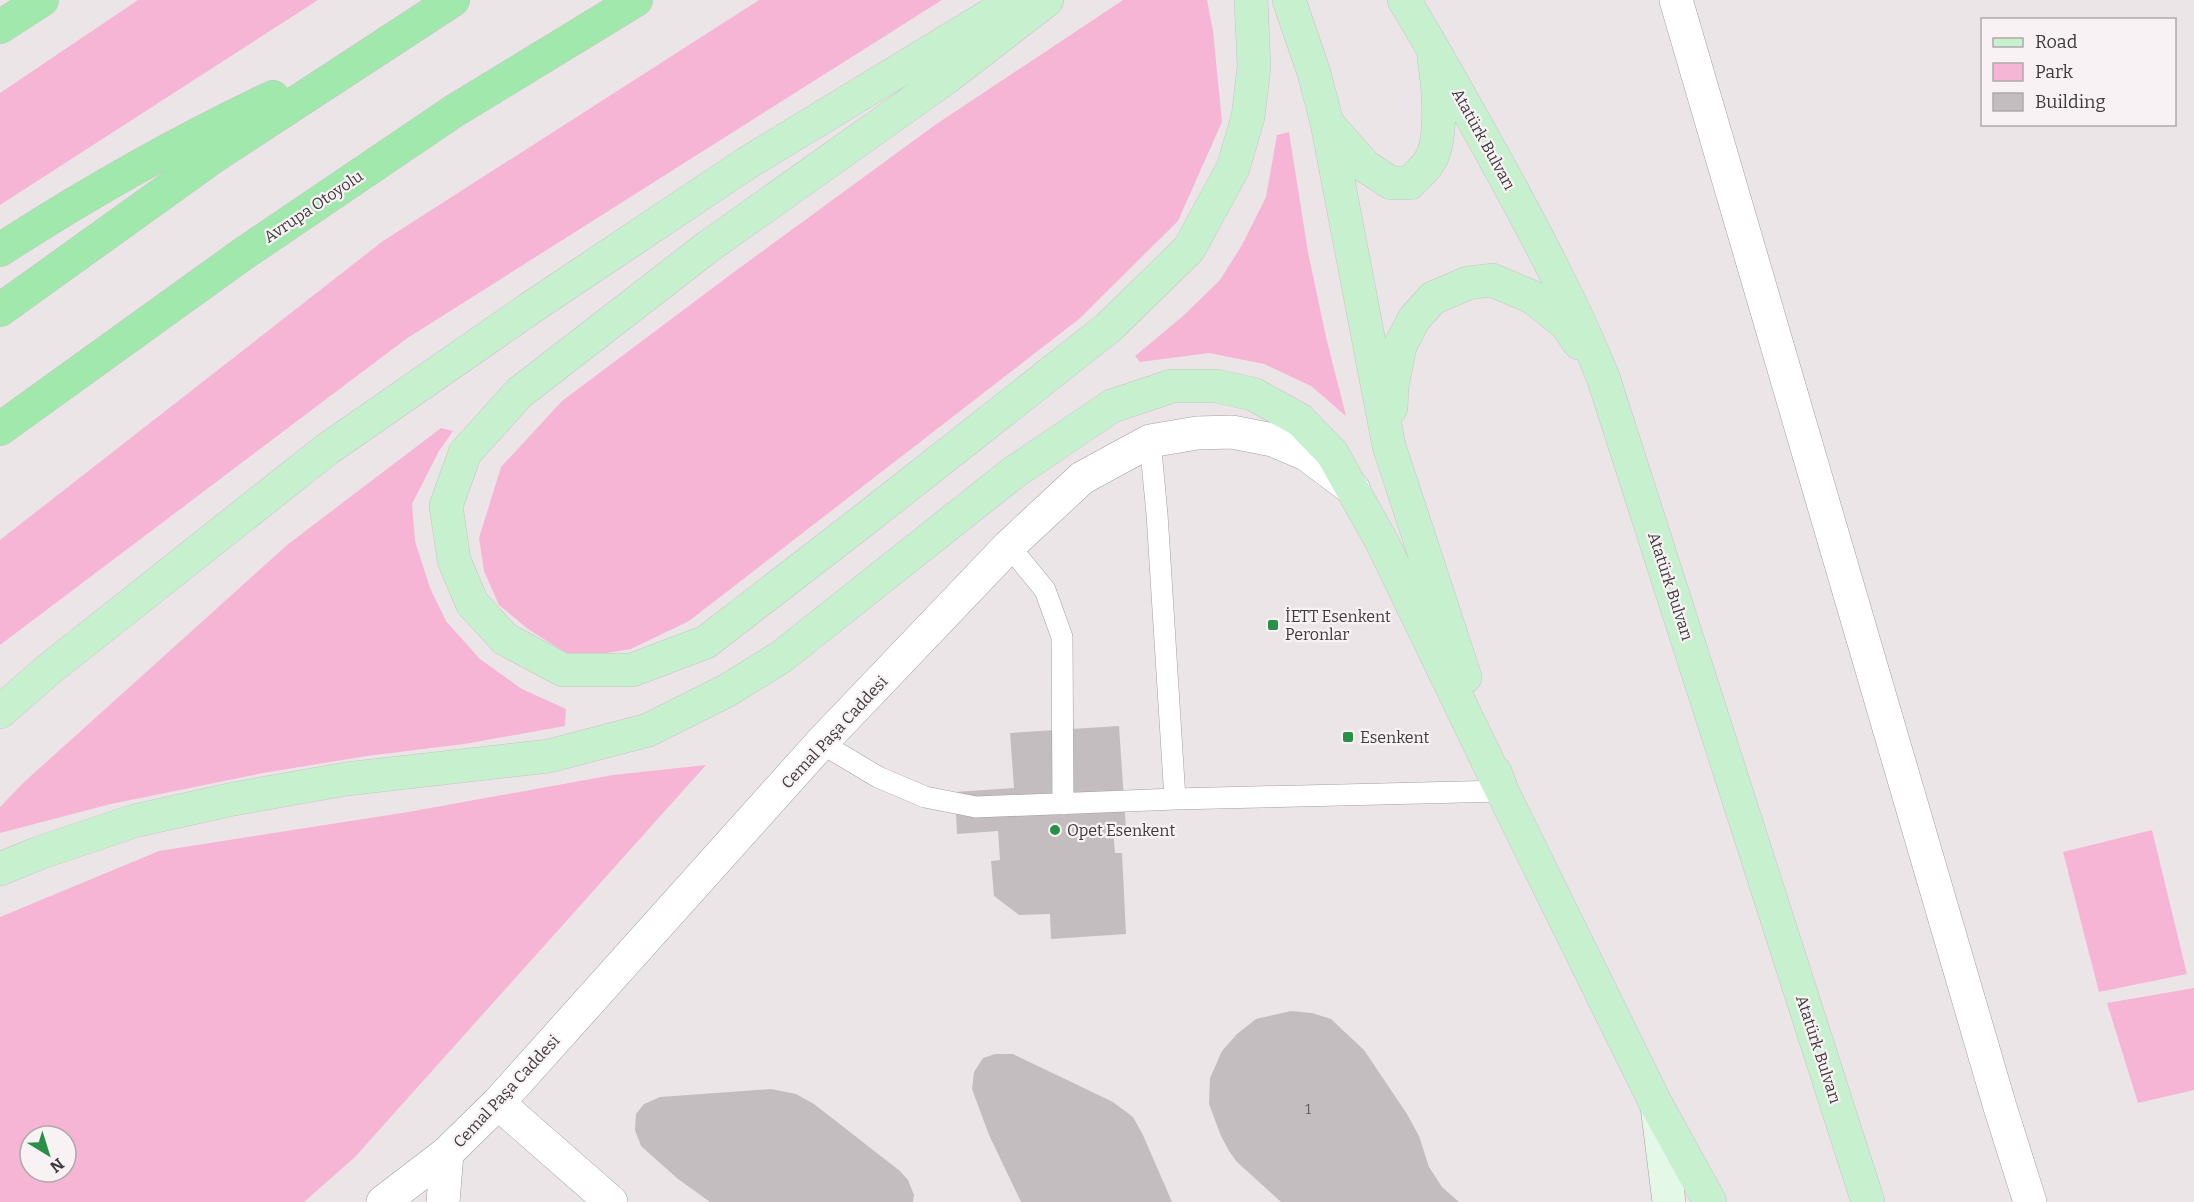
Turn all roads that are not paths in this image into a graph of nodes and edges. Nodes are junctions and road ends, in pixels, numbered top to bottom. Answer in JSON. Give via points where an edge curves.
{"nodes":[{"id":1,"x":42,"y":0,"type":"edge"},
{"id":2,"x":453,"y":0,"type":"edge"},
{"id":3,"x":636,"y":0,"type":"edge"},
{"id":4,"x":1014,"y":0,"type":"edge"},
{"id":5,"x":1047,"y":0,"type":"edge"},
{"id":6,"x":1251,"y":0,"type":"edge"},
{"id":7,"x":1289,"y":0,"type":"edge"},
{"id":8,"x":1404,"y":0,"type":"edge"},
{"id":9,"x":1676,"y":0,"type":"edge"},
{"id":10,"x":0,"y":27,"type":"edge"},
{"id":11,"x":1432,"y":45,"type":"junction"},
{"id":12,"x":378,"y":48,"type":"junction"},
{"id":13,"x":1327,"y":123,"type":"junction"},
{"id":14,"x":0,"y":250,"type":"edge"},
{"id":15,"x":0,"y":310,"type":"edge"},
{"id":16,"x":1604,"y":377,"type":"junction"},
{"id":17,"x":0,"y":429,"type":"edge"},
{"id":18,"x":1150,"y":441,"type":"junction"},
{"id":19,"x":1389,"y":446,"type":"junction"},
{"id":20,"x":1354,"y":490,"type":"junction"},
{"id":21,"x":1009,"y":546,"type":"junction"},
{"id":22,"x":0,"y":712,"type":"edge"},
{"id":23,"x":822,"y":743,"type":"junction"},
{"id":24,"x":1502,"y":792,"type":"junction"},
{"id":25,"x":1175,"y":799,"type":"junction"},
{"id":26,"x":1063,"y":804,"type":"junction"},
{"id":27,"x":0,"y":869,"type":"edge"},
{"id":28,"x":498,"y":1103,"type":"junction"},
{"id":29,"x":1656,"y":1104,"type":"junction"},
{"id":30,"x":447,"y":1153,"type":"junction"},
{"id":31,"x":383,"y":1202,"type":"edge"},
{"id":32,"x":442,"y":1202,"type":"edge"},
{"id":33,"x":611,"y":1202,"type":"edge"},
{"id":34,"x":1669,"y":1202,"type":"edge"},
{"id":35,"x":1710,"y":1202,"type":"edge"},
{"id":36,"x":1868,"y":1202,"type":"edge"},
{"id":37,"x":2030,"y":1202,"type":"edge"}],
"edges":[{"from":1,"to":10,"type":"highway"},
{"from":2,"to":12,"type":"highway"},
{"from":3,"to":17,"type":"highway","name":"Avrupa Otoyolu","via":[[454,111],[281,228]]},
{"from":4,"to":22,"type":"main road","via":[[747,163],[345,436]]},
{"from":5,"to":6,"type":"main road","via":[[946,78],[709,246],[519,393],[465,453],[446,506],[454,560],[472,603],[505,639],[563,670],[632,670],[706,642],[1108,328],[1189,249],[1233,168],[1248,117],[1254,67]]},
{"from":7,"to":13,"type":"main road"},
{"from":8,"to":11,"type":"main road","name":"Atatürk Bulvarı"},
{"from":9,"to":37,"type":"street"},
{"from":11,"to":13,"type":"main road","via":[[1438,82],[1438,131],[1430,161],[1410,183],[1391,183],[1365,166]]},
{"from":11,"to":16,"type":"main road","name":"Atatürk Bulvarı","via":[[1539,237]]},
{"from":12,"to":14,"type":"highway","via":[[202,130]]},
{"from":12,"to":15,"type":"highway","via":[[216,155]]},
{"from":13,"to":19,"type":"main road"},
{"from":16,"to":19,"type":"main road","via":[[1566,324],[1532,297],[1492,280],[1468,283],[1432,298],[1414,319],[1400,346],[1392,386]]},
{"from":16,"to":36,"type":"main road","name":"Atatürk Bulvarı"},
{"from":18,"to":20,"type":"street","name":"Cemal Paşa Caddesi","via":[[1232,432],[1273,440],[1306,454]]},
{"from":18,"to":21,"type":"street","name":"Cemal Paşa Caddesi","via":[[1082,478]]},
{"from":18,"to":25,"type":"lane"},
{"from":19,"to":24,"type":"main road"},
{"from":20,"to":24,"type":"main road"},
{"from":20,"to":27,"type":"main road","via":[[1332,453],[1300,420],[1252,393],[1216,386],[1172,386],[1112,406],[1012,473],[781,657],[726,691],[648,730],[549,756],[346,779],[233,799],[134,821]]},
{"from":21,"to":23,"type":"street","name":"Cemal Paşa Caddesi"},
{"from":21,"to":26,"type":"lane","via":[[1045,590],[1062,637]]},
{"from":23,"to":26,"type":"lane","via":[[878,777],[925,797],[976,807]]},
{"from":23,"to":28,"type":"street","name":"Cemal Paşa Caddesi"},
{"from":24,"to":25,"type":"lane"},
{"from":24,"to":29,"type":"main road"},
{"from":25,"to":26,"type":"lane"},
{"from":28,"to":30,"type":"street","name":"Cemal Paşa Caddesi"},
{"from":28,"to":33,"type":"street"},
{"from":29,"to":34,"type":"main road"},
{"from":29,"to":35,"type":"main road"},
{"from":30,"to":31,"type":"street","name":"Cemal Paşa Caddesi"},
{"from":30,"to":32,"type":"street"}]}
